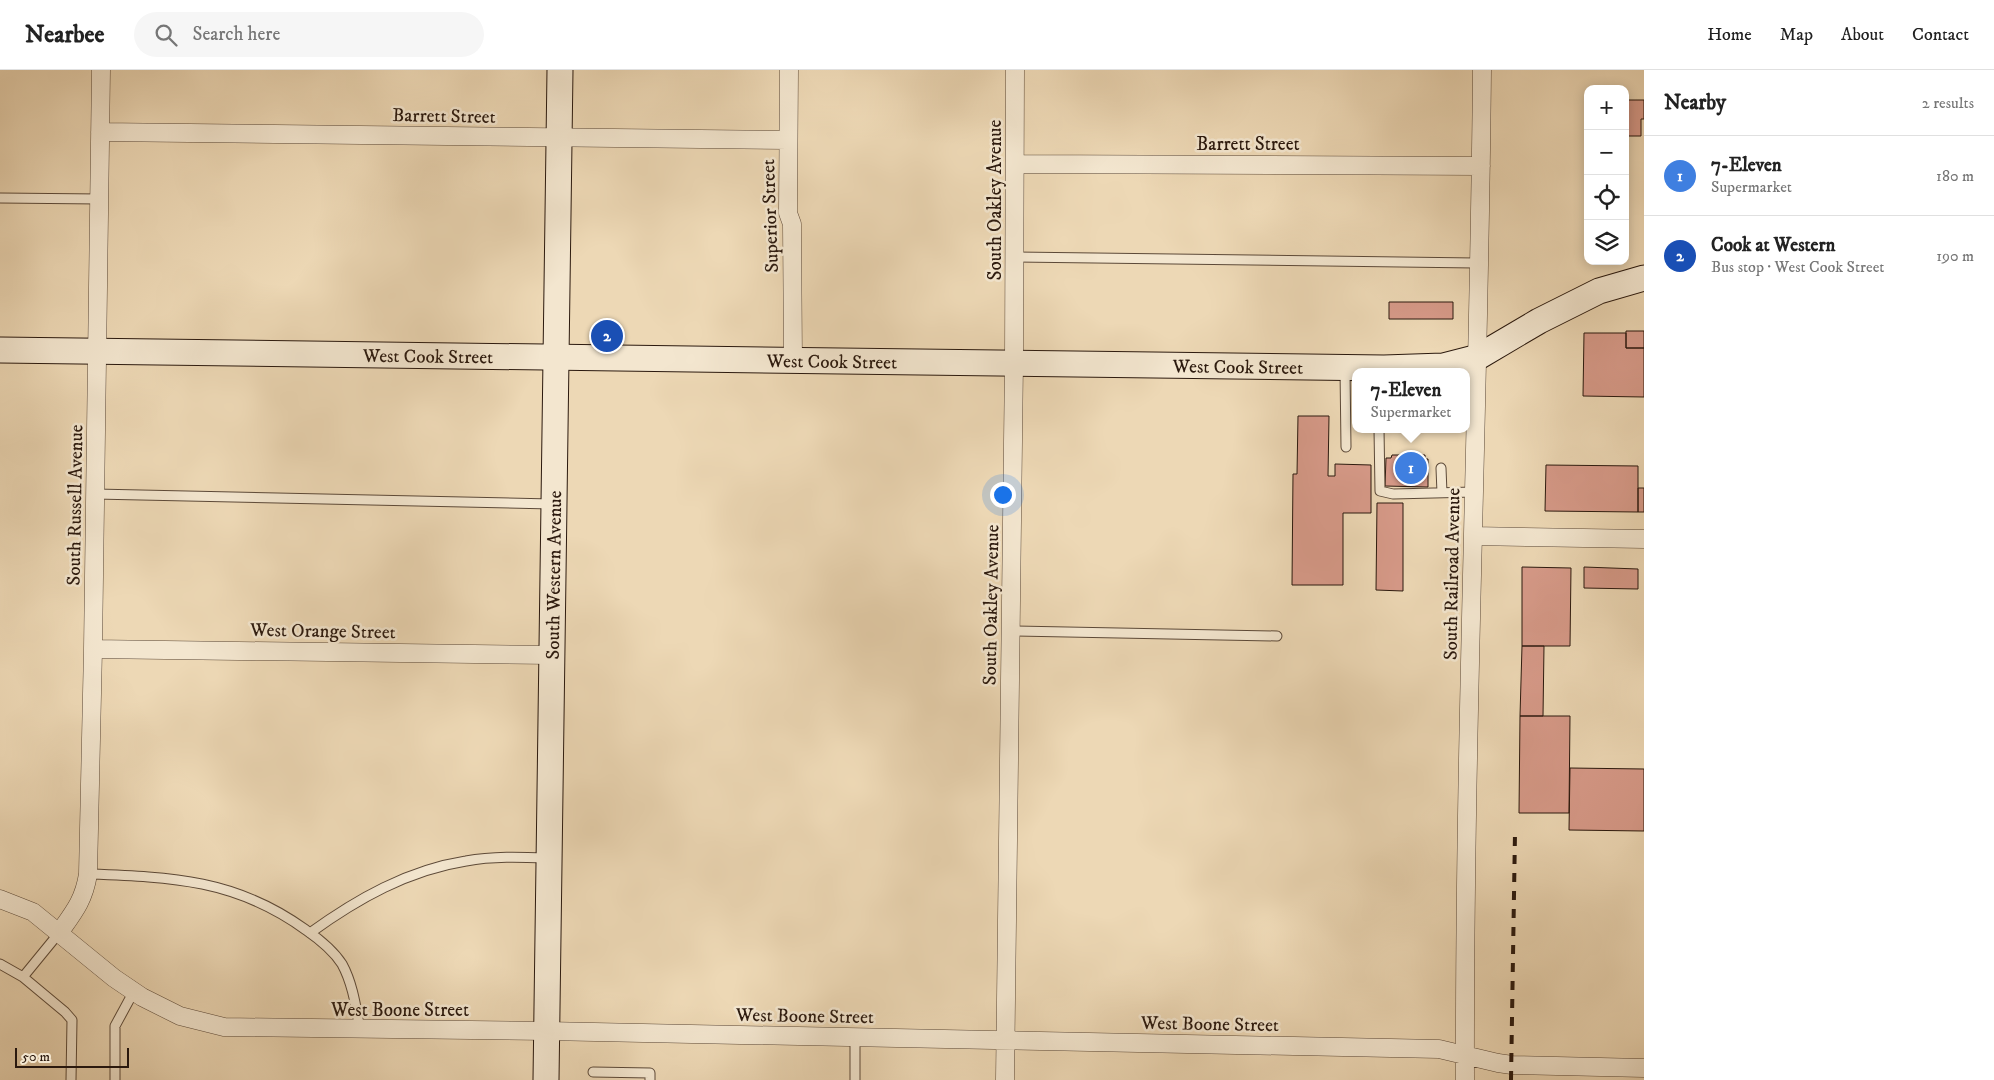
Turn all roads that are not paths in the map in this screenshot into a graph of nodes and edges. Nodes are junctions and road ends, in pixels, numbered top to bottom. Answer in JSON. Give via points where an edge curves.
{"nodes":[{"id":1,"x":101,"y":70,"type":"edge"},
{"id":2,"x":560,"y":70,"type":"edge"},
{"id":3,"x":789,"y":70,"type":"edge"},
{"id":4,"x":1016,"y":70,"type":"edge"},
{"id":5,"x":1482,"y":70,"type":"edge"},
{"id":6,"x":100,"y":132,"type":"junction"},
{"id":7,"x":559,"y":138,"type":"junction"},
{"id":8,"x":788,"y":140,"type":"junction"},
{"id":9,"x":1015,"y":164,"type":"junction"},
{"id":10,"x":1481,"y":166,"type":"junction"},
{"id":11,"x":0,"y":198,"type":"edge"},
{"id":12,"x":99,"y":199,"type":"junction"},
{"id":13,"x":1014,"y":257,"type":"junction"},
{"id":14,"x":1475,"y":263,"type":"dead end"},
{"id":15,"x":1644,"y":278,"type":"edge"},
{"id":16,"x":0,"y":350,"type":"edge"},
{"id":17,"x":97,"y":351,"type":"junction"},
{"id":18,"x":556,"y":357,"type":"junction"},
{"id":19,"x":1478,"y":357,"type":"junction"},
{"id":20,"x":792,"y":360,"type":"junction"},
{"id":21,"x":1014,"y":362,"type":"junction"},
{"id":22,"x":1345,"y":367,"type":"junction"},
{"id":23,"x":1381,"y":368,"type":"edge"},
{"id":24,"x":1426,"y":368,"type":"edge"},
{"id":25,"x":1471,"y":429,"type":"edge"},
{"id":26,"x":1380,"y":433,"type":"edge"},
{"id":27,"x":1346,"y":447,"type":"dead end"},
{"id":28,"x":1442,"y":468,"type":"dead end"},
{"id":29,"x":1474,"y":492,"type":"junction"},
{"id":30,"x":1442,"y":493,"type":"junction"},
{"id":31,"x":95,"y":494,"type":"junction"},
{"id":32,"x":554,"y":504,"type":"junction"},
{"id":33,"x":1473,"y":536,"type":"junction"},
{"id":34,"x":1644,"y":539,"type":"edge"},
{"id":35,"x":1011,"y":631,"type":"junction"},
{"id":36,"x":1277,"y":636,"type":"dead end"},
{"id":37,"x":93,"y":649,"type":"junction"},
{"id":38,"x":552,"y":655,"type":"junction"},
{"id":39,"x":549,"y":858,"type":"junction"},
{"id":40,"x":88,"y":874,"type":"junction"},
{"id":41,"x":0,"y":899,"type":"edge"},
{"id":42,"x":59,"y":933,"type":"junction"},
{"id":43,"x":310,"y":933,"type":"junction"},
{"id":44,"x":0,"y":964,"type":"edge"},
{"id":45,"x":23,"y":977,"type":"junction"},
{"id":46,"x":134,"y":991,"type":"junction"},
{"id":47,"x":360,"y":1030,"type":"junction"},
{"id":48,"x":546,"y":1031,"type":"junction"},
{"id":49,"x":854,"y":1037,"type":"junction"},
{"id":50,"x":1005,"y":1040,"type":"junction"},
{"id":51,"x":1465,"y":1056,"type":"junction"},
{"id":52,"x":1644,"y":1068,"type":"edge"},
{"id":53,"x":593,"y":1072,"type":"dead end"},
{"id":54,"x":71,"y":1080,"type":"edge"},
{"id":55,"x":115,"y":1080,"type":"edge"},
{"id":56,"x":546,"y":1080,"type":"edge"},
{"id":57,"x":650,"y":1080,"type":"edge"},
{"id":58,"x":854,"y":1080,"type":"edge"},
{"id":59,"x":1005,"y":1080,"type":"edge"},
{"id":60,"x":1465,"y":1080,"type":"edge"}],
"edges":[{"from":1,"to":6,"type":"street","name":"South Russell Avenue"},
{"from":2,"to":7,"type":"street","name":"South Western Avenue"},
{"from":3,"to":8,"type":"street","name":"Superior Street"},
{"from":4,"to":9,"type":"street","name":"South Oakley Avenue"},
{"from":5,"to":10,"type":"street","name":"South Railroad Avenue"},
{"from":6,"to":7,"type":"street","name":"Barrett Street"},
{"from":6,"to":12,"type":"street","name":"South Russell Avenue"},
{"from":7,"to":8,"type":"street","name":"Barrett Street"},
{"from":7,"to":18,"type":"street","name":"South Western Avenue"},
{"from":8,"to":20,"type":"street","name":"Superior Street"},
{"from":9,"to":10,"type":"street","name":"Barrett Street"},
{"from":9,"to":13,"type":"street","name":"South Oakley Avenue"},
{"from":10,"to":19,"type":"street","name":"South Railroad Avenue"},
{"from":11,"to":12,"type":"lane"},
{"from":12,"to":17,"type":"street","name":"South Russell Avenue"},
{"from":13,"to":14,"type":"lane"},
{"from":13,"to":21,"type":"street","name":"South Oakley Avenue"},
{"from":15,"to":19,"type":"street","name":"West Cook Street","via":[[1599,290]]},
{"from":16,"to":17,"type":"street","name":"West Cook Street"},
{"from":17,"to":18,"type":"street","name":"West Cook Street"},
{"from":17,"to":31,"type":"street","name":"South Russell Avenue"},
{"from":18,"to":20,"type":"street","name":"West Cook Street"},
{"from":18,"to":32,"type":"street","name":"South Western Avenue"},
{"from":19,"to":24,"type":"street","name":"West Cook Street"},
{"from":19,"to":25,"type":"street","name":"South Railroad Avenue"},
{"from":20,"to":21,"type":"street","name":"West Cook Street"},
{"from":21,"to":22,"type":"street","name":"West Cook Street"},
{"from":21,"to":35,"type":"street","name":"South Oakley Avenue"},
{"from":22,"to":23,"type":"street","name":"West Cook Street"},
{"from":22,"to":27,"type":"lane"},
{"from":25,"to":29,"type":"street","name":"South Railroad Avenue"},
{"from":26,"to":30,"type":"lane","via":[[1380,491],[1393,494]]},
{"from":28,"to":30,"type":"lane"},
{"from":29,"to":30,"type":"lane"},
{"from":29,"to":33,"type":"street","name":"South Railroad Avenue"},
{"from":31,"to":32,"type":"lane"},
{"from":31,"to":37,"type":"street","name":"South Russell Avenue"},
{"from":32,"to":38,"type":"street","name":"South Western Avenue"},
{"from":33,"to":34,"type":"street"},
{"from":33,"to":51,"type":"street","name":"South Railroad Avenue"},
{"from":35,"to":36,"type":"lane"},
{"from":35,"to":50,"type":"street","name":"South Oakley Avenue"},
{"from":37,"to":38,"type":"street","name":"West Orange Street"},
{"from":37,"to":40,"type":"street","name":"South Russell Avenue"},
{"from":38,"to":39,"type":"street","name":"South Western Avenue"},
{"from":39,"to":43,"type":"lane","via":[[497,858],[438,867],[385,886]]},
{"from":39,"to":48,"type":"street","name":"South Western Avenue"},
{"from":40,"to":42,"type":"street","name":"South Russell Avenue","via":[[81,902]]},
{"from":40,"to":43,"type":"lane","via":[[176,879],[221,888],[272,909]]},
{"from":41,"to":42,"type":"street","name":"West Boone Street","via":[[33,912]]},
{"from":42,"to":45,"type":"lane"},
{"from":42,"to":46,"type":"street","name":"West Boone Street"},
{"from":43,"to":47,"type":"lane","via":[[330,949],[345,969]]},
{"from":44,"to":45,"type":"lane"},
{"from":45,"to":54,"type":"lane","via":[[72,1020]]},
{"from":46,"to":47,"type":"street","name":"West Boone Street","via":[[180,1016],[224,1027]]},
{"from":46,"to":55,"type":"lane","via":[[116,1026]]},
{"from":47,"to":48,"type":"street","name":"West Boone Street"},
{"from":48,"to":49,"type":"street","name":"West Boone Street"},
{"from":48,"to":56,"type":"street","name":"South Western Avenue"},
{"from":49,"to":50,"type":"street","name":"West Boone Street"},
{"from":49,"to":58,"type":"lane"},
{"from":50,"to":51,"type":"street","name":"West Boone Street","via":[[1439,1049]]},
{"from":50,"to":59,"type":"street","name":"South Oakley Avenue"},
{"from":51,"to":52,"type":"street","name":"West Boone Street","via":[[1528,1066]]},
{"from":51,"to":60,"type":"street","name":"South Railroad Avenue"},
{"from":53,"to":57,"type":"lane","via":[[650,1072]]}]}
